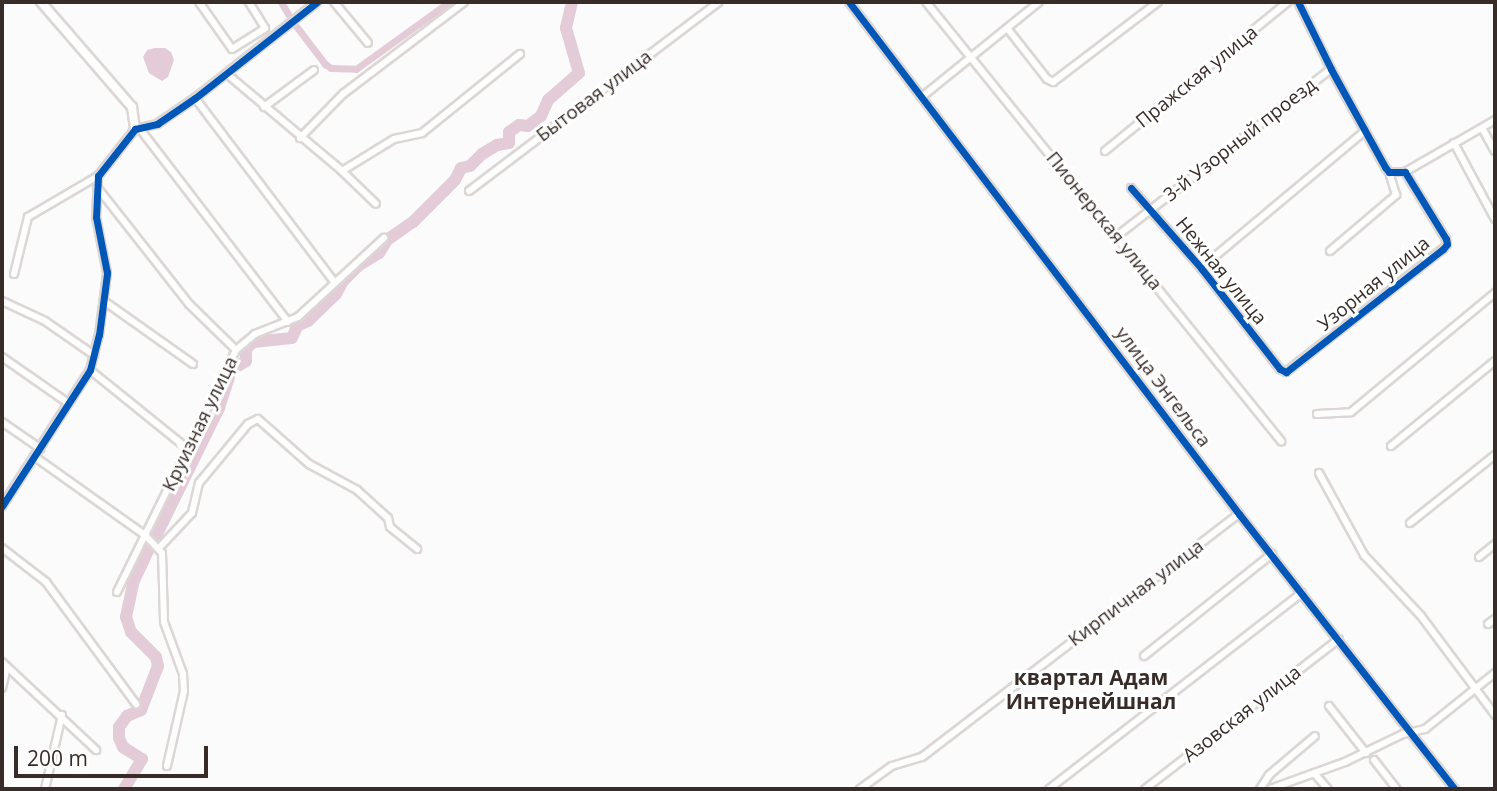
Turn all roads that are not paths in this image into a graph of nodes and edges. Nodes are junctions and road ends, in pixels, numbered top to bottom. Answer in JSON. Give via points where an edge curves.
{"nodes":[{"id":1,"x":41,"y":2,"type":"edge"},
{"id":2,"x":199,"y":2,"type":"edge"},
{"id":3,"x":249,"y":2,"type":"edge"},
{"id":4,"x":317,"y":2,"type":"edge"},
{"id":5,"x":334,"y":2,"type":"edge"},
{"id":6,"x":464,"y":2,"type":"edge"},
{"id":7,"x":719,"y":2,"type":"edge"},
{"id":8,"x":849,"y":2,"type":"edge"},
{"id":9,"x":926,"y":2,"type":"edge"},
{"id":10,"x":1026,"y":2,"type":"edge"},
{"id":11,"x":1040,"y":2,"type":"edge"},
{"id":12,"x":1158,"y":2,"type":"edge"},
{"id":13,"x":1288,"y":2,"type":"edge"},
{"id":14,"x":1298,"y":2,"type":"edge"},
{"id":15,"x":1031,"y":9,"type":"junction"},
{"id":16,"x":265,"y":28,"type":"junction"},
{"id":17,"x":1007,"y":28,"type":"junction"},
{"id":18,"x":271,"y":38,"type":"junction"},
{"id":19,"x":368,"y":43,"type":"dead end"},
{"id":20,"x":520,"y":54,"type":"dead end"},
{"id":21,"x":969,"y":58,"type":"junction"},
{"id":22,"x":1331,"y":69,"type":"junction"},
{"id":23,"x":314,"y":70,"type":"dead end"},
{"id":24,"x":227,"y":74,"type":"junction"},
{"id":25,"x":923,"y":96,"type":"junction"},
{"id":26,"x":195,"y":98,"type":"junction"},
{"id":27,"x":264,"y":107,"type":"junction"},
{"id":28,"x":1495,"y":120,"type":"edge"},
{"id":29,"x":1482,"y":128,"type":"junction"},
{"id":30,"x":138,"y":129,"type":"junction"},
{"id":31,"x":1365,"y":131,"type":"junction"},
{"id":32,"x":300,"y":138,"type":"junction"},
{"id":33,"x":1454,"y":143,"type":"junction"},
{"id":34,"x":1105,"y":151,"type":"dead end"},
{"id":35,"x":1495,"y":151,"type":"edge"},
{"id":36,"x":342,"y":171,"type":"junction"},
{"id":37,"x":1389,"y":172,"type":"junction"},
{"id":38,"x":1405,"y":172,"type":"junction"},
{"id":39,"x":98,"y":176,"type":"junction"},
{"id":40,"x":97,"y":187,"type":"junction"},
{"id":41,"x":1131,"y":188,"type":"dead end"},
{"id":42,"x":470,"y":191,"type":"dead end"},
{"id":43,"x":376,"y":204,"type":"dead end"},
{"id":44,"x":1150,"y":210,"type":"junction"},
{"id":45,"x":1495,"y":219,"type":"edge"},
{"id":46,"x":1117,"y":236,"type":"junction"},
{"id":47,"x":384,"y":238,"type":"dead end"},
{"id":48,"x":1330,"y":251,"type":"dead end"},
{"id":49,"x":1201,"y":268,"type":"junction"},
{"id":50,"x":14,"y":274,"type":"dead end"},
{"id":51,"x":335,"y":283,"type":"junction"},
{"id":52,"x":1495,"y":293,"type":"edge"},
{"id":53,"x":2,"y":301,"type":"edge"},
{"id":54,"x":104,"y":301,"type":"junction"},
{"id":55,"x":288,"y":322,"type":"junction"},
{"id":56,"x":236,"y":350,"type":"junction"},
{"id":57,"x":94,"y":355,"type":"junction"},
{"id":58,"x":2,"y":357,"type":"edge"},
{"id":59,"x":1495,"y":361,"type":"edge"},
{"id":60,"x":193,"y":364,"type":"dead end"},
{"id":61,"x":90,"y":370,"type":"junction"},
{"id":62,"x":1286,"y":372,"type":"joint"},
{"id":63,"x":68,"y":403,"type":"junction"},
{"id":64,"x":1317,"y":414,"type":"dead end"},
{"id":65,"x":2,"y":422,"type":"edge"},
{"id":66,"x":1281,"y":441,"type":"dead end"},
{"id":67,"x":1391,"y":446,"type":"dead end"},
{"id":68,"x":41,"y":449,"type":"junction"},
{"id":69,"x":188,"y":449,"type":"junction"},
{"id":70,"x":1495,"y":455,"type":"edge"},
{"id":71,"x":35,"y":457,"type":"junction"},
{"id":72,"x":1319,"y":472,"type":"dead end"},
{"id":73,"x":2,"y":506,"type":"edge"},
{"id":74,"x":1239,"y":514,"type":"junction"},
{"id":75,"x":1410,"y":523,"type":"dead end"},
{"id":76,"x":146,"y":536,"type":"junction"},
{"id":77,"x":1495,"y":544,"type":"edge"},
{"id":78,"x":2,"y":548,"type":"edge"},
{"id":79,"x":159,"y":548,"type":"junction"},
{"id":80,"x":416,"y":549,"type":"dead end"},
{"id":81,"x":1272,"y":554,"type":"junction"},
{"id":82,"x":1479,"y":557,"type":"dead end"},
{"id":83,"x":117,"y":592,"type":"dead end"},
{"id":84,"x":1302,"y":593,"type":"junction"},
{"id":85,"x":1495,"y":619,"type":"edge"},
{"id":86,"x":1488,"y":624,"type":"dead end"},
{"id":87,"x":1339,"y":639,"type":"junction"},
{"id":88,"x":1144,"y":656,"type":"dead end"},
{"id":89,"x":4,"y":665,"type":"edge"},
{"id":90,"x":1495,"y":673,"type":"edge"},
{"id":91,"x":2,"y":688,"type":"edge"},
{"id":92,"x":1475,"y":689,"type":"junction"},
{"id":93,"x":136,"y":704,"type":"dead end"},
{"id":94,"x":1329,"y":706,"type":"dead end"},
{"id":95,"x":62,"y":715,"type":"junction"},
{"id":96,"x":1495,"y":715,"type":"edge"},
{"id":97,"x":1414,"y":734,"type":"junction"},
{"id":98,"x":1315,"y":736,"type":"dead end"},
{"id":99,"x":96,"y":750,"type":"dead end"},
{"id":100,"x":1366,"y":752,"type":"junction"},
{"id":101,"x":1374,"y":760,"type":"dead end"},
{"id":102,"x":167,"y":766,"type":"dead end"},
{"id":103,"x":1314,"y":773,"type":"junction"},
{"id":104,"x":45,"y":789,"type":"edge"},
{"id":105,"x":860,"y":789,"type":"edge"},
{"id":106,"x":1049,"y":789,"type":"edge"},
{"id":107,"x":1145,"y":789,"type":"edge"},
{"id":108,"x":1259,"y":789,"type":"edge"},
{"id":109,"x":1270,"y":789,"type":"edge"},
{"id":110,"x":1328,"y":789,"type":"edge"},
{"id":111,"x":1396,"y":789,"type":"edge"},
{"id":112,"x":1455,"y":789,"type":"edge"}],
"edges":[{"from":1,"to":30,"type":"street","via":[[132,107]]},
{"from":2,"to":16,"type":"street","via":[[232,49]]},
{"from":3,"to":16,"type":"street"},
{"from":4,"to":18,"type":"street"},
{"from":5,"to":19,"type":"street"},
{"from":6,"to":32,"type":"street","via":[[343,94]]},
{"from":7,"to":42,"type":"street","name":"Бытовая улица"},
{"from":8,"to":25,"type":"street","name":"улица Энгельса"},
{"from":9,"to":21,"type":"street","name":"Пионерская улица"},
{"from":10,"to":15,"type":"street"},
{"from":11,"to":15,"type":"street"},
{"from":12,"to":17,"type":"street","via":[[1053,82]]},
{"from":13,"to":34,"type":"street","name":"Пражская улица"},
{"from":14,"to":22,"type":"street"},
{"from":15,"to":17,"type":"street"},
{"from":16,"to":18,"type":"street"},
{"from":17,"to":21,"type":"street"},
{"from":18,"to":24,"type":"street"},
{"from":20,"to":36,"type":"street","via":[[422,133],[394,139]]},
{"from":21,"to":25,"type":"street"},
{"from":21,"to":46,"type":"street","name":"Пионерская улица"},
{"from":22,"to":31,"type":"street"},
{"from":22,"to":44,"type":"street","name":"3-й Узорный проезд"},
{"from":23,"to":27,"type":"street"},
{"from":24,"to":26,"type":"street"},
{"from":24,"to":27,"type":"street"},
{"from":25,"to":74,"type":"street","name":"улица Энгельса"},
{"from":26,"to":30,"type":"street","via":[[157,124]]},
{"from":26,"to":51,"type":"street"},
{"from":27,"to":32,"type":"street"},
{"from":28,"to":29,"type":"street"},
{"from":29,"to":33,"type":"street"},
{"from":29,"to":35,"type":"street"},
{"from":30,"to":39,"type":"street"},
{"from":30,"to":55,"type":"street"},
{"from":31,"to":37,"type":"street"},
{"from":31,"to":49,"type":"street"},
{"from":32,"to":36,"type":"street"},
{"from":33,"to":38,"type":"street"},
{"from":33,"to":45,"type":"street"},
{"from":36,"to":43,"type":"street"},
{"from":37,"to":38,"type":"street"},
{"from":37,"to":48,"type":"street","via":[[1396,195]]},
{"from":38,"to":62,"type":"street","name":"Узорная улица","via":[[1447,244]]},
{"from":39,"to":40,"type":"street"},
{"from":39,"to":50,"type":"street","via":[[28,217]]},
{"from":40,"to":54,"type":"street","via":[[96,217],[107,272]]},
{"from":40,"to":56,"type":"street","via":[[189,304]]},
{"from":41,"to":44,"type":"street","name":"Нежная улица"},
{"from":44,"to":46,"type":"street","name":"3-й Узорный проезд"},
{"from":44,"to":49,"type":"street","name":"Нежная улица"},
{"from":46,"to":66,"type":"street","name":"Пионерская улица"},
{"from":47,"to":51,"type":"street","name":"Круизная улица"},
{"from":49,"to":62,"type":"street","name":"Нежная улица"},
{"from":51,"to":55,"type":"street","name":"Круизная улица"},
{"from":52,"to":64,"type":"street","via":[[1359,407],[1340,415]]},
{"from":53,"to":57,"type":"street","via":[[45,321]]},
{"from":54,"to":57,"type":"street"},
{"from":54,"to":60,"type":"street"},
{"from":55,"to":56,"type":"street","name":"Круизная улица","via":[[255,334]]},
{"from":56,"to":69,"type":"street","name":"Круизная улица"},
{"from":57,"to":61,"type":"street"},
{"from":58,"to":63,"type":"street"},
{"from":59,"to":67,"type":"street"},
{"from":61,"to":63,"type":"street"},
{"from":61,"to":69,"type":"street"},
{"from":63,"to":68,"type":"street"},
{"from":65,"to":68,"type":"street"},
{"from":68,"to":71,"type":"street"},
{"from":69,"to":76,"type":"street","name":"Круизная улица"},
{"from":70,"to":75,"type":"street"},
{"from":71,"to":73,"type":"street"},
{"from":71,"to":76,"type":"street"},
{"from":72,"to":92,"type":"street","via":[[1364,555],[1420,616]]},
{"from":74,"to":81,"type":"street","name":"улица Энгельса"},
{"from":74,"to":105,"type":"street","name":"Кирпичная улица","via":[[922,757],[892,766]]},
{"from":76,"to":79,"type":"street"},
{"from":76,"to":83,"type":"street","name":"Круизная улица"},
{"from":77,"to":82,"type":"street"},
{"from":78,"to":93,"type":"street","via":[[46,582]]},
{"from":79,"to":80,"type":"street","via":[[191,513],[199,483],[248,424],[258,419],[309,464],[357,490]]},
{"from":79,"to":102,"type":"street","via":[[164,622],[183,674],[184,691]]},
{"from":81,"to":84,"type":"street","name":"улица Энгельса"},
{"from":81,"to":88,"type":"street"},
{"from":84,"to":87,"type":"street","name":"улица Энгельса"},
{"from":84,"to":106,"type":"street"},
{"from":85,"to":86,"type":"street"},
{"from":87,"to":97,"type":"street","name":"улица Энгельса"},
{"from":87,"to":107,"type":"street","name":"Азовская улица"},
{"from":89,"to":91,"type":"street"},
{"from":89,"to":95,"type":"street"},
{"from":90,"to":92,"type":"street"},
{"from":92,"to":96,"type":"street"},
{"from":92,"to":97,"type":"street"},
{"from":94,"to":100,"type":"street"},
{"from":95,"to":99,"type":"street"},
{"from":95,"to":104,"type":"street"},
{"from":97,"to":100,"type":"street","via":[[1403,734]]},
{"from":97,"to":112,"type":"street","name":"улица Энгельса"},
{"from":98,"to":108,"type":"street"},
{"from":100,"to":103,"type":"street"},
{"from":101,"to":111,"type":"street"},
{"from":103,"to":109,"type":"street"},
{"from":103,"to":110,"type":"street"}]}
